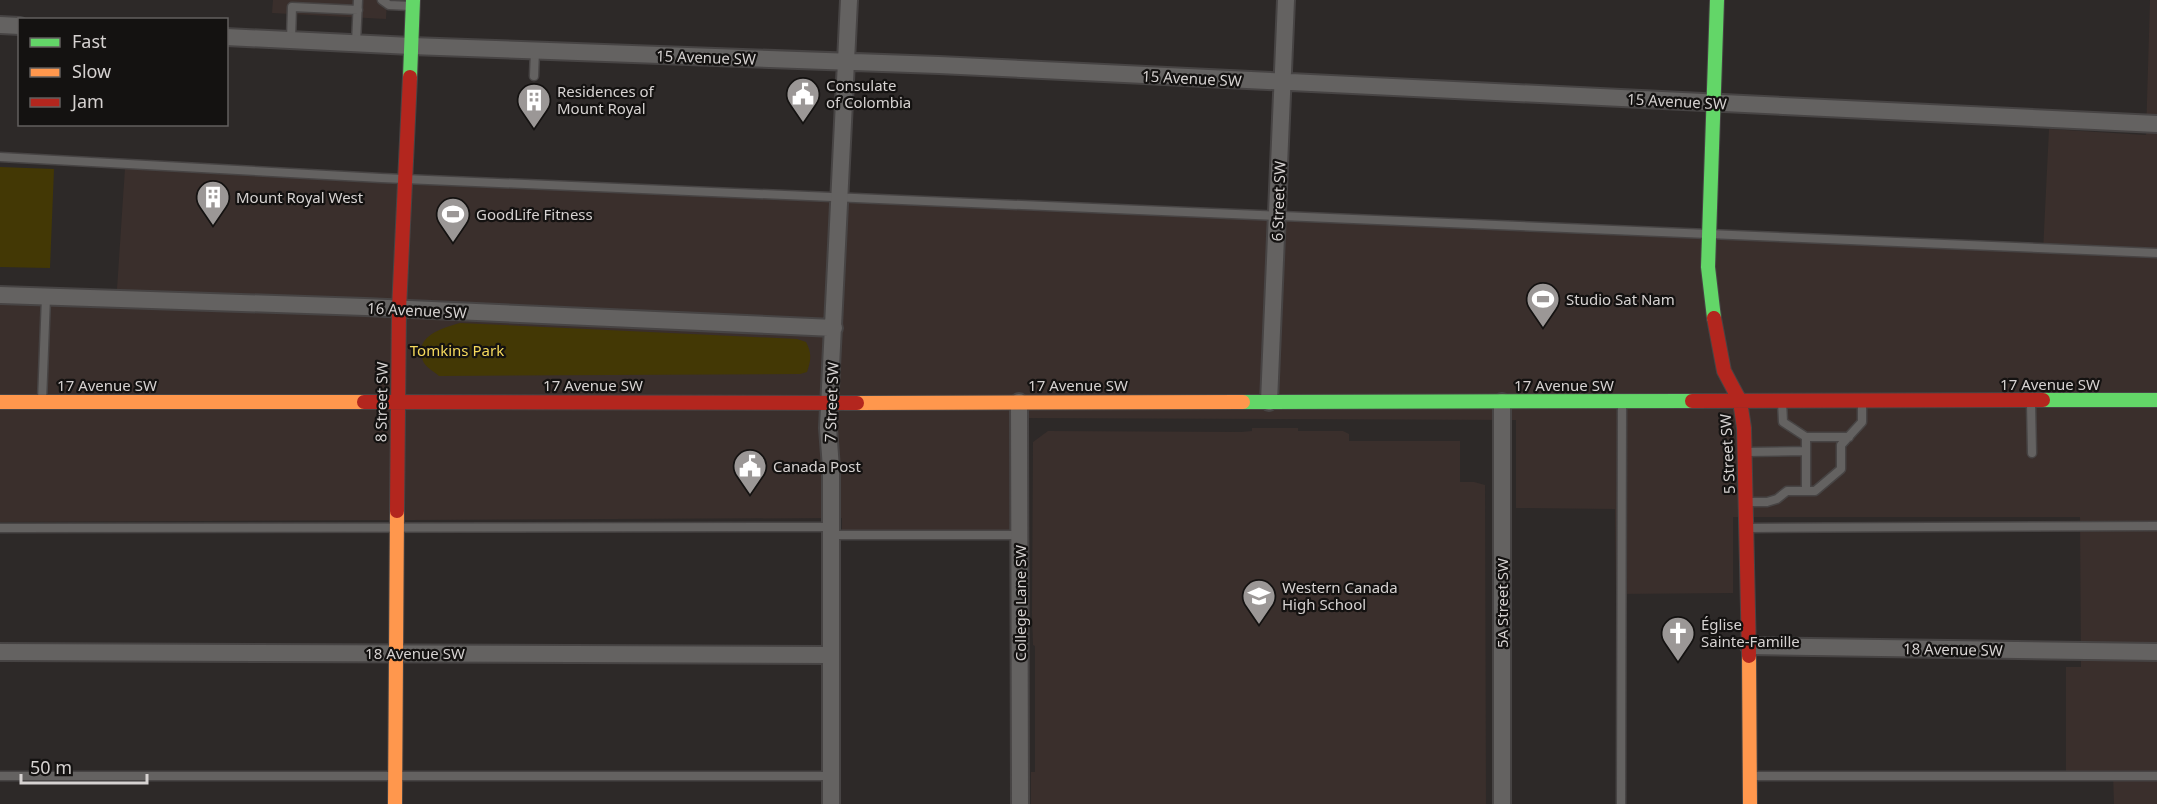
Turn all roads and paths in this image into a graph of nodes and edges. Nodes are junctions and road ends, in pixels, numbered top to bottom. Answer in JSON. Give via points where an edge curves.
{"nodes":[{"id":1,"x":358,"y":0,"type":"edge"},
{"id":2,"x":382,"y":0,"type":"edge"},
{"id":3,"x":849,"y":0,"type":"edge"},
{"id":4,"x":1286,"y":0,"type":"edge"},
{"id":5,"x":1717,"y":0,"type":"edge"},
{"id":6,"x":294,"y":3,"type":"edge"},
{"id":7,"x":413,"y":3,"type":"edge"},
{"id":8,"x":358,"y":10,"type":"junction"},
{"id":9,"x":0,"y":25,"type":"edge"},
{"id":10,"x":18,"y":26,"type":"edge"},
{"id":11,"x":228,"y":37,"type":"edge"},
{"id":12,"x":291,"y":40,"type":"junction"},
{"id":13,"x":356,"y":43,"type":"junction"},
{"id":14,"x":411,"y":46,"type":"junction"},
{"id":15,"x":535,"y":50,"type":"junction"},
{"id":16,"x":846,"y":62,"type":"junction"},
{"id":17,"x":534,"y":76,"type":"dead end"},
{"id":18,"x":1282,"y":83,"type":"junction"},
{"id":19,"x":1713,"y":103,"type":"junction"},
{"id":20,"x":2157,"y":124,"type":"edge"},
{"id":21,"x":0,"y":157,"type":"edge"},
{"id":22,"x":405,"y":179,"type":"junction"},
{"id":23,"x":841,"y":198,"type":"junction"},
{"id":24,"x":1277,"y":216,"type":"junction"},
{"id":25,"x":1708,"y":235,"type":"junction"},
{"id":26,"x":2157,"y":253,"type":"edge"},
{"id":27,"x":0,"y":295,"type":"edge"},
{"id":28,"x":46,"y":297,"type":"junction"},
{"id":29,"x":399,"y":309,"type":"junction"},
{"id":30,"x":834,"y":328,"type":"junction"},
{"id":31,"x":2157,"y":400,"type":"edge"},
{"id":32,"x":42,"y":401,"type":"junction"},
{"id":33,"x":397,"y":401,"type":"junction"},
{"id":34,"x":1740,"y":401,"type":"junction"},
{"id":35,"x":1862,"y":401,"type":"junction"},
{"id":36,"x":2031,"y":401,"type":"junction"},
{"id":37,"x":0,"y":402,"type":"edge"},
{"id":38,"x":830,"y":402,"type":"junction"},
{"id":39,"x":1019,"y":402,"type":"junction"},
{"id":40,"x":1269,"y":402,"type":"junction"},
{"id":41,"x":1502,"y":402,"type":"junction"},
{"id":42,"x":1622,"y":402,"type":"junction"},
{"id":43,"x":1782,"y":402,"type":"junction"},
{"id":44,"x":1806,"y":437,"type":"junction"},
{"id":45,"x":1849,"y":437,"type":"junction"},
{"id":46,"x":1806,"y":451,"type":"junction"},
{"id":47,"x":1745,"y":452,"type":"junction"},
{"id":48,"x":2032,"y":453,"type":"dead end"},
{"id":49,"x":1806,"y":491,"type":"junction"},
{"id":50,"x":1746,"y":502,"type":"junction"},
{"id":51,"x":2157,"y":526,"type":"edge"},
{"id":52,"x":0,"y":528,"type":"edge"},
{"id":53,"x":1746,"y":528,"type":"junction"},
{"id":54,"x":396,"y":529,"type":"junction"},
{"id":55,"x":830,"y":531,"type":"junction"},
{"id":56,"x":1020,"y":535,"type":"junction"},
{"id":57,"x":1622,"y":576,"type":"junction"},
{"id":58,"x":1633,"y":576,"type":"dead end"},
{"id":59,"x":1749,"y":646,"type":"junction"},
{"id":60,"x":0,"y":652,"type":"edge"},
{"id":61,"x":2157,"y":652,"type":"edge"},
{"id":62,"x":395,"y":653,"type":"junction"},
{"id":63,"x":830,"y":655,"type":"junction"},
{"id":64,"x":0,"y":776,"type":"edge"},
{"id":65,"x":395,"y":776,"type":"junction"},
{"id":66,"x":831,"y":776,"type":"junction"},
{"id":67,"x":1750,"y":776,"type":"junction"},
{"id":68,"x":2157,"y":776,"type":"edge"},
{"id":69,"x":395,"y":804,"type":"edge"},
{"id":70,"x":831,"y":804,"type":"edge"},
{"id":71,"x":1020,"y":804,"type":"edge"},
{"id":72,"x":1502,"y":804,"type":"edge"},
{"id":73,"x":1621,"y":804,"type":"edge"},
{"id":74,"x":1750,"y":804,"type":"edge"}],
"edges":[{"from":1,"to":8,"type":"lane"},
{"from":2,"to":7,"type":"lane","via":[[389,5]]},
{"from":3,"to":16,"type":"street","name":"7 Street SW"},
{"from":4,"to":18,"type":"street","name":"6 Street SW"},
{"from":5,"to":19,"type":"main road","name":"5 Street SW"},
{"from":6,"to":8,"type":"lane"},
{"from":6,"to":12,"type":"lane"},
{"from":7,"to":14,"type":"main road","name":"8 Street SW"},
{"from":8,"to":13,"type":"lane"},
{"from":9,"to":10,"type":"street"},
{"from":11,"to":12,"type":"street","name":"15 Avenue SW"},
{"from":12,"to":13,"type":"street","name":"15 Avenue SW"},
{"from":13,"to":14,"type":"street","name":"15 Avenue SW"},
{"from":14,"to":15,"type":"street","name":"15 Avenue SW"},
{"from":14,"to":22,"type":"main road","name":"8 Street SW"},
{"from":15,"to":16,"type":"street","name":"15 Avenue SW"},
{"from":15,"to":17,"type":"lane"},
{"from":16,"to":18,"type":"street","name":"15 Avenue SW"},
{"from":16,"to":23,"type":"street","name":"7 Street SW"},
{"from":18,"to":19,"type":"street","name":"15 Avenue SW"},
{"from":18,"to":24,"type":"street","name":"6 Street SW"},
{"from":19,"to":20,"type":"street","name":"15 Avenue SW"},
{"from":19,"to":25,"type":"main road","name":"5 Street SW"},
{"from":21,"to":22,"type":"lane"},
{"from":22,"to":23,"type":"lane"},
{"from":22,"to":29,"type":"main road","name":"8 Street SW"},
{"from":23,"to":24,"type":"lane"},
{"from":23,"to":30,"type":"street","name":"7 Street SW"},
{"from":24,"to":25,"type":"lane"},
{"from":24,"to":40,"type":"street","name":"6 Street SW"},
{"from":25,"to":26,"type":"lane"},
{"from":25,"to":34,"type":"main road","name":"5 Street SW","via":[[1712,306],[1722,363]]},
{"from":27,"to":28,"type":"street","name":"16 Avenue SW"},
{"from":28,"to":29,"type":"street","name":"16 Avenue SW"},
{"from":28,"to":32,"type":"lane"},
{"from":29,"to":30,"type":"street","name":"16 Avenue SW"},
{"from":29,"to":33,"type":"main road","name":"8 Street SW"},
{"from":30,"to":38,"type":"street","name":"7 Street SW"},
{"from":31,"to":36,"type":"main road","name":"17 Avenue SW"},
{"from":32,"to":33,"type":"main road","name":"17 Avenue SW"},
{"from":32,"to":37,"type":"main road","name":"17 Avenue SW"},
{"from":33,"to":38,"type":"main road","name":"17 Avenue SW"},
{"from":33,"to":54,"type":"main road","name":"8 Street SW"},
{"from":34,"to":42,"type":"main road","name":"17 Avenue SW"},
{"from":34,"to":43,"type":"main road","name":"17 Avenue SW"},
{"from":34,"to":47,"type":"main road","name":"5 Street SW"},
{"from":35,"to":36,"type":"main road","name":"17 Avenue SW"},
{"from":35,"to":43,"type":"main road","name":"17 Avenue SW"},
{"from":35,"to":45,"type":"lane","via":[[1862,423]]},
{"from":36,"to":48,"type":"lane"},
{"from":38,"to":39,"type":"main road","name":"17 Avenue SW"},
{"from":38,"to":55,"type":"street","name":"7 Street SW"},
{"from":39,"to":40,"type":"main road","name":"17 Avenue SW"},
{"from":39,"to":56,"type":"street","name":"College Lane SW"},
{"from":40,"to":41,"type":"main road","name":"17 Avenue SW"},
{"from":41,"to":42,"type":"main road","name":"17 Avenue SW"},
{"from":41,"to":72,"type":"street","name":"5A Street SW"},
{"from":42,"to":57,"type":"lane"},
{"from":43,"to":44,"type":"lane","via":[[1783,422]]},
{"from":44,"to":45,"type":"lane"},
{"from":44,"to":46,"type":"lane"},
{"from":45,"to":49,"type":"lane","via":[[1841,445],[1841,469],[1815,491]]},
{"from":46,"to":47,"type":"lane"},
{"from":46,"to":49,"type":"lane"},
{"from":47,"to":50,"type":"main road","name":"5 Street SW"},
{"from":49,"to":50,"type":"lane","via":[[1787,491],[1767,502]]},
{"from":50,"to":53,"type":"main road","name":"5 Street SW"},
{"from":51,"to":53,"type":"lane"},
{"from":52,"to":54,"type":"lane"},
{"from":53,"to":59,"type":"main road","name":"5 Street SW"},
{"from":54,"to":55,"type":"lane"},
{"from":54,"to":62,"type":"main road","name":"8 Street SW"},
{"from":55,"to":56,"type":"lane"},
{"from":55,"to":63,"type":"street","name":"7 Street SW"},
{"from":56,"to":71,"type":"street","name":"College Lane SW"},
{"from":57,"to":58,"type":"lane"},
{"from":57,"to":73,"type":"lane"},
{"from":59,"to":61,"type":"street","name":"18 Avenue SW"},
{"from":59,"to":67,"type":"main road","name":"5 Street SW"},
{"from":60,"to":62,"type":"street","name":"18 Avenue SW"},
{"from":62,"to":63,"type":"street","name":"18 Avenue SW"},
{"from":62,"to":65,"type":"main road","name":"8 Street SW"},
{"from":63,"to":66,"type":"street","name":"7 Street SW"},
{"from":64,"to":65,"type":"lane"},
{"from":65,"to":66,"type":"lane"},
{"from":65,"to":69,"type":"main road","name":"8 Street SW"},
{"from":66,"to":70,"type":"street","name":"7 Street SW"},
{"from":67,"to":68,"type":"lane"},
{"from":67,"to":74,"type":"main road","name":"5 Street SW"}]}
